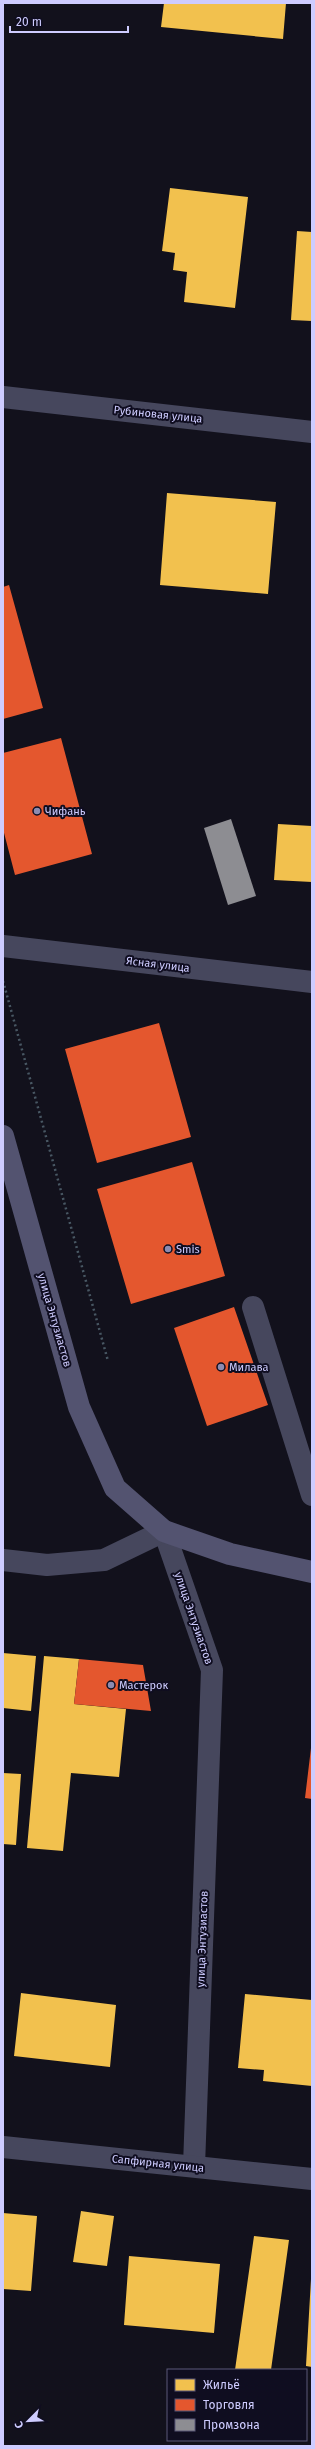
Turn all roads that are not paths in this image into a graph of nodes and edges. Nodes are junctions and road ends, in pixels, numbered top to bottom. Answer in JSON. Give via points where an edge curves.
{"nodes":[{"id":1,"x":3,"y":397,"type":"edge"},
{"id":2,"x":312,"y":432,"type":"edge"},
{"id":3,"x":3,"y":946,"type":"edge"},
{"id":4,"x":312,"y":982,"type":"edge"},
{"id":5,"x":3,"y":1136,"type":"edge"},
{"id":6,"x":253,"y":1307,"type":"dead end"},
{"id":7,"x":312,"y":1495,"type":"edge"},
{"id":8,"x":164,"y":1531,"type":"junction"},
{"id":9,"x":3,"y":1560,"type":"edge"},
{"id":10,"x":312,"y":1572,"type":"edge"},
{"id":11,"x":3,"y":2147,"type":"edge"},
{"id":12,"x":194,"y":2166,"type":"junction"},
{"id":13,"x":312,"y":2179,"type":"edge"}],
"edges":[{"from":1,"to":2,"type":"street","name":"Рубиновая улица"},
{"from":3,"to":4,"type":"street","name":"Ясная улица"},
{"from":5,"to":8,"type":"street","name":"улица Энтузиастов","via":[[79,1407],[115,1488]]},
{"from":6,"to":7,"type":"street"},
{"from":8,"to":9,"type":"street","via":[[104,1560],[47,1565]]},
{"from":8,"to":10,"type":"street","via":[[230,1554]]},
{"from":8,"to":12,"type":"street","name":"улица Энтузиастов","via":[[212,1670]]},
{"from":11,"to":12,"type":"street","name":"Сапфирная улица"},
{"from":12,"to":13,"type":"street","name":"Сапфирная улица"}]}
